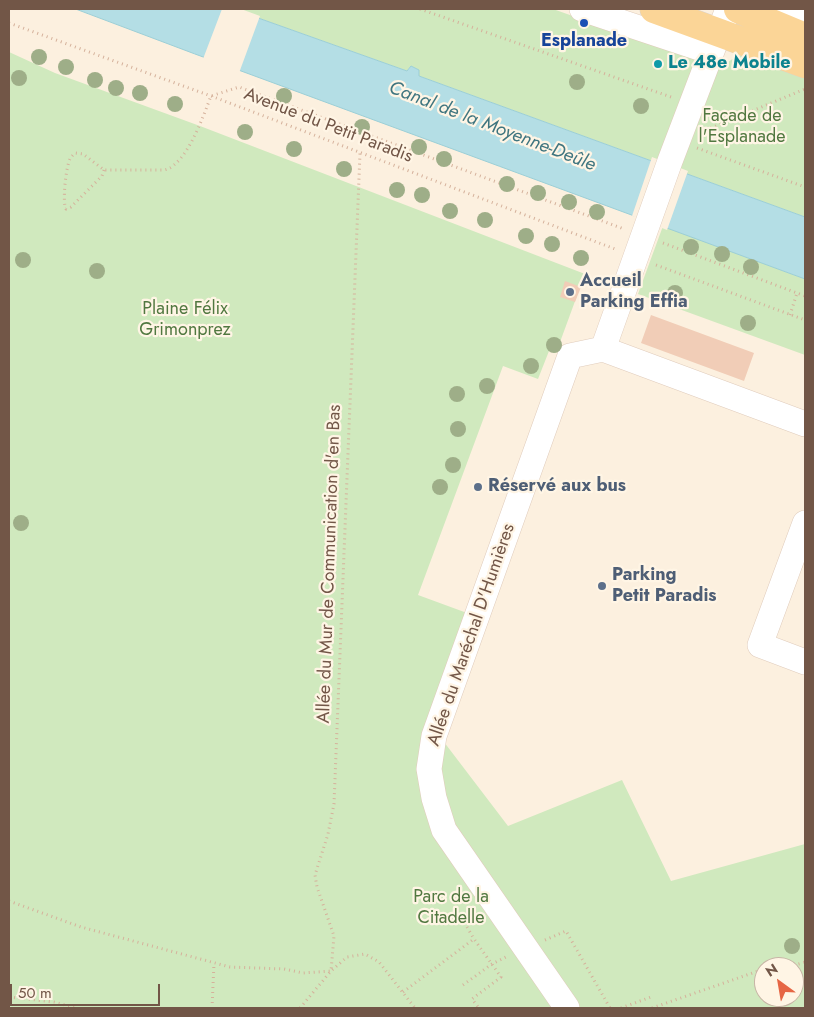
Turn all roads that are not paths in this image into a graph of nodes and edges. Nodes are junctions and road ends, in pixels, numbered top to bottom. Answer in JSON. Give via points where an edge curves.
{"nodes":[{"id":1,"x":582,"y":9,"type":"edge"},
{"id":2,"x":654,"y":9,"type":"edge"},
{"id":3,"x":748,"y":13,"type":"edge"},
{"id":4,"x":805,"y":19,"type":"edge"},
{"id":5,"x":719,"y":31,"type":"edge"},
{"id":6,"x":803,"y":50,"type":"edge"},
{"id":7,"x":603,"y":349,"type":"junction"},
{"id":8,"x":805,"y":424,"type":"edge"},
{"id":9,"x":804,"y":531,"type":"edge"},
{"id":10,"x":805,"y":662,"type":"edge"},
{"id":11,"x":567,"y":1008,"type":"edge"}],
"edges":[{"from":1,"to":5,"type":"street"},
{"from":2,"to":5,"type":"main road"},
{"from":3,"to":4,"type":"street"},
{"from":3,"to":6,"type":"main road"},
{"from":5,"to":6,"type":"main road"},
{"from":5,"to":7,"type":"street"},
{"from":7,"to":8,"type":"street"},
{"from":7,"to":11,"type":"street","name":"Allée du Maréchal D'Humières","via":[[570,356],[434,736],[429,769],[444,830]]},
{"from":9,"to":10,"type":"street","via":[[760,645]]}]}
